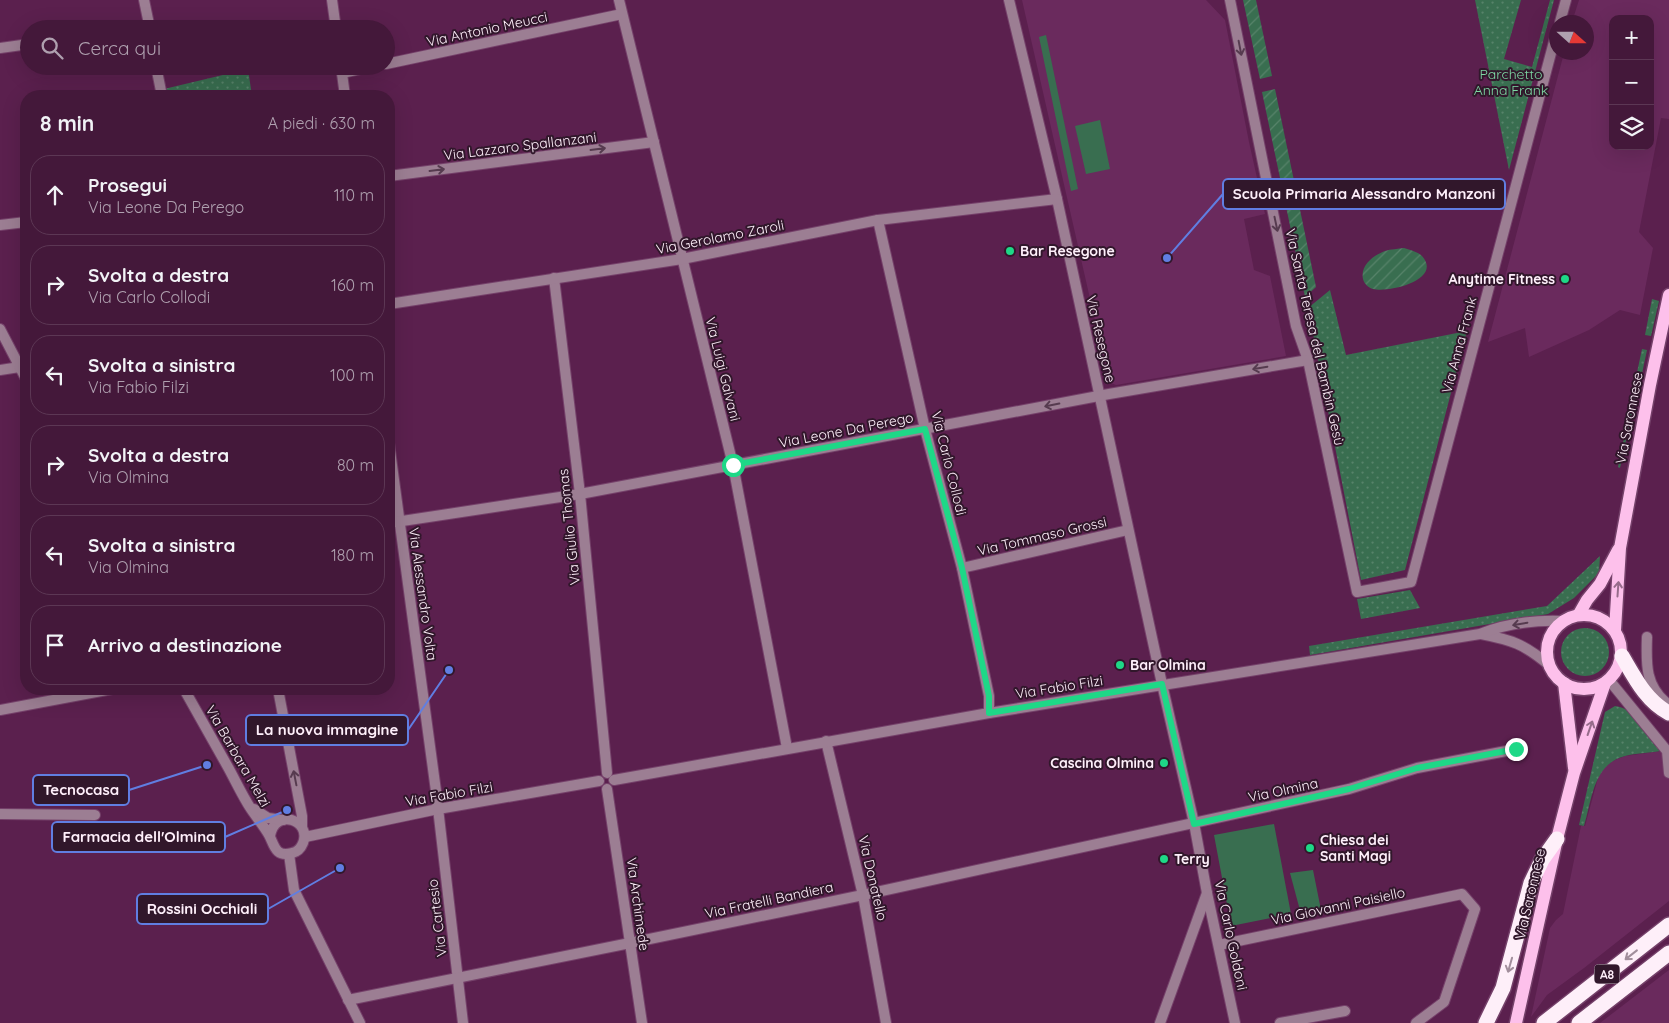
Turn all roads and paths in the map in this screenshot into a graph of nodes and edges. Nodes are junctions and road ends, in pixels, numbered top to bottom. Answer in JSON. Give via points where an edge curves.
{"nodes":[{"id":1,"x":144,"y":0,"type":"edge"},
{"id":2,"x":332,"y":0,"type":"edge"},
{"id":3,"x":619,"y":0,"type":"edge"},
{"id":4,"x":1009,"y":0,"type":"edge"},
{"id":5,"x":1230,"y":0,"type":"edge"},
{"id":6,"x":1566,"y":0,"type":"edge"},
{"id":7,"x":622,"y":14,"type":"junction"},
{"id":8,"x":1562,"y":15,"type":"edge"},
{"id":9,"x":148,"y":20,"type":"edge"},
{"id":10,"x":335,"y":20,"type":"edge"},
{"id":11,"x":20,"y":45,"type":"edge"},
{"id":12,"x":0,"y":48,"type":"edge"},
{"id":13,"x":1549,"y":60,"type":"edge"},
{"id":14,"x":395,"y":62,"type":"edge"},
{"id":15,"x":158,"y":75,"type":"edge"},
{"id":16,"x":342,"y":75,"type":"edge"},
{"id":17,"x":161,"y":90,"type":"edge"},
{"id":18,"x":344,"y":90,"type":"edge"},
{"id":19,"x":654,"y":142,"type":"junction"},
{"id":20,"x":395,"y":175,"type":"edge"},
{"id":21,"x":1057,"y":199,"type":"junction"},
{"id":22,"x":878,"y":220,"type":"junction"},
{"id":23,"x":20,"y":223,"type":"edge"},
{"id":24,"x":0,"y":225,"type":"edge"},
{"id":25,"x":682,"y":259,"type":"junction"},
{"id":26,"x":554,"y":278,"type":"junction"},
{"id":27,"x":1669,"y":295,"type":"edge"},
{"id":28,"x":395,"y":303,"type":"edge"},
{"id":29,"x":0,"y":329,"type":"edge"},
{"id":30,"x":1308,"y":360,"type":"junction"},
{"id":31,"x":20,"y":362,"type":"edge"},
{"id":32,"x":20,"y":367,"type":"edge"},
{"id":33,"x":0,"y":370,"type":"edge"},
{"id":34,"x":1100,"y":396,"type":"junction"},
{"id":35,"x":925,"y":429,"type":"junction"},
{"id":36,"x":733,"y":465,"type":"junction"},
{"id":37,"x":580,"y":494,"type":"junction"},
{"id":38,"x":395,"y":522,"type":"edge"},
{"id":39,"x":395,"y":529,"type":"edge"},
{"id":40,"x":1128,"y":530,"type":"junction"},
{"id":41,"x":1620,"y":548,"type":"junction"},
{"id":42,"x":962,"y":568,"type":"junction"},
{"id":43,"x":1357,"y":592,"type":"joint"},
{"id":44,"x":1579,"y":614,"type":"junction"},
{"id":45,"x":1562,"y":621,"type":"junction"},
{"id":46,"x":1615,"y":630,"type":"junction"},
{"id":47,"x":1480,"y":634,"type":"junction"},
{"id":48,"x":1647,"y":637,"type":"dead end"},
{"id":49,"x":1622,"y":656,"type":"junction"},
{"id":50,"x":1549,"y":665,"type":"junction"},
{"id":51,"x":1607,"y":681,"type":"junction"},
{"id":52,"x":1564,"y":683,"type":"junction"},
{"id":53,"x":1162,"y":684,"type":"junction"},
{"id":54,"x":80,"y":695,"type":"edge"},
{"id":55,"x":187,"y":695,"type":"edge"},
{"id":56,"x":279,"y":695,"type":"edge"},
{"id":57,"x":1669,"y":705,"type":"edge"},
{"id":58,"x":0,"y":710,"type":"edge"},
{"id":59,"x":989,"y":713,"type":"junction"},
{"id":60,"x":1669,"y":714,"type":"edge"},
{"id":61,"x":826,"y":741,"type":"junction"},
{"id":62,"x":787,"y":748,"type":"junction"},
{"id":63,"x":1516,"y":749,"type":"dead end"},
{"id":64,"x":1574,"y":773,"type":"junction"},
{"id":65,"x":1669,"y":773,"type":"edge"},
{"id":66,"x":610,"y":777,"type":"junction"},
{"id":67,"x":599,"y":782,"type":"junction"},
{"id":68,"x":607,"y":789,"type":"junction"},
{"id":69,"x":250,"y":806,"type":"junction"},
{"id":70,"x":438,"y":809,"type":"junction"},
{"id":71,"x":0,"y":814,"type":"edge"},
{"id":72,"x":95,"y":814,"type":"dead end"},
{"id":73,"x":283,"y":820,"type":"junction"},
{"id":74,"x":1194,"y":824,"type":"junction"},
{"id":75,"x":302,"y":826,"type":"junction"},
{"id":76,"x":270,"y":836,"type":"junction"},
{"id":77,"x":305,"y":837,"type":"junction"},
{"id":78,"x":1557,"y":839,"type":"junction"},
{"id":79,"x":289,"y":854,"type":"junction"},
{"id":80,"x":1207,"y":893,"type":"junction"},
{"id":81,"x":863,"y":895,"type":"junction"},
{"id":82,"x":1669,"y":925,"type":"edge"},
{"id":83,"x":630,"y":944,"type":"junction"},
{"id":84,"x":1219,"y":945,"type":"junction"},
{"id":85,"x":1669,"y":953,"type":"edge"},
{"id":86,"x":457,"y":978,"type":"junction"},
{"id":87,"x":348,"y":1000,"type":"junction"},
{"id":88,"x":1345,"y":1011,"type":"dead end"},
{"id":89,"x":1516,"y":1022,"type":"edge"},
{"id":90,"x":360,"y":1023,"type":"edge"},
{"id":91,"x":463,"y":1023,"type":"edge"},
{"id":92,"x":642,"y":1023,"type":"edge"},
{"id":93,"x":886,"y":1023,"type":"edge"},
{"id":94,"x":1160,"y":1023,"type":"edge"},
{"id":95,"x":1235,"y":1023,"type":"edge"},
{"id":96,"x":1280,"y":1023,"type":"edge"},
{"id":97,"x":1416,"y":1023,"type":"edge"},
{"id":98,"x":1486,"y":1023,"type":"edge"},
{"id":99,"x":1544,"y":1023,"type":"edge"},
{"id":100,"x":1579,"y":1023,"type":"edge"}],
"edges":[{"from":1,"to":9,"type":"street"},
{"from":2,"to":10,"type":"street"},
{"from":3,"to":7,"type":"street","name":"Via Luigi Galvani"},
{"from":4,"to":21,"type":"street","name":"Via Resegone"},
{"from":5,"to":30,"type":"street","name":"Via Santa Teresa del Bambin Gesù","one_way":true,"via":[[1296,326]]},
{"from":6,"to":8,"type":"street"},
{"from":7,"to":14,"type":"street","name":"Via Antonio Meucci"},
{"from":7,"to":19,"type":"street","name":"Via Luigi Galvani"},
{"from":11,"to":12,"type":"street"},
{"from":13,"to":43,"type":"street","name":"Via Anna Frank","via":[[1411,582]]},
{"from":15,"to":17,"type":"street"},
{"from":16,"to":18,"type":"street"},
{"from":20,"to":19,"type":"street","name":"Via Lazzaro Spallanzani","one_way":true},
{"from":19,"to":25,"type":"street","name":"Via Luigi Galvani"},
{"from":21,"to":22,"type":"street","name":"Via Gerolamo Zaroli"},
{"from":21,"to":34,"type":"street","name":"Via Resegone"},
{"from":22,"to":25,"type":"street","name":"Via Gerolamo Zaroli"},
{"from":22,"to":35,"type":"street","name":"Via Carlo Collodi"},
{"from":23,"to":24,"type":"street"},
{"from":25,"to":26,"type":"street","name":"Via Gerolamo Zaroli"},
{"from":25,"to":36,"type":"street","name":"Via Luigi Galvani"},
{"from":26,"to":28,"type":"street","name":"Via Gerolamo Zaroli"},
{"from":26,"to":37,"type":"street","name":"Via Giulio Thomas"},
{"from":27,"to":41,"type":"main road","name":"Via Saronnese"},
{"from":29,"to":31,"type":"street"},
{"from":30,"to":34,"type":"street","name":"Via Leone Da Perego","one_way":true},
{"from":30,"to":43,"type":"street","name":"Via Santa Teresa del Bambin Gesù"},
{"from":32,"to":33,"type":"street"},
{"from":34,"to":35,"type":"street","name":"Via Leone Da Perego","one_way":true},
{"from":34,"to":40,"type":"street","name":"Via Resegone"},
{"from":35,"to":36,"type":"street","name":"Via Leone Da Perego"},
{"from":35,"to":42,"type":"street","name":"Via Carlo Collodi"},
{"from":36,"to":37,"type":"street","name":"Via Leone Da Perego"},
{"from":36,"to":62,"type":"street","name":"Via Luigi Galvani"},
{"from":37,"to":38,"type":"street","name":"Via Leone Da Perego"},
{"from":37,"to":66,"type":"street","name":"Via Giulio Thomas"},
{"from":39,"to":70,"type":"street","name":"Via Alessandro Volta"},
{"from":40,"to":42,"type":"street","name":"Via Tommaso Grossi"},
{"from":40,"to":53,"type":"street","name":"Via Resegone"},
{"from":41,"to":44,"type":"main road","name":"Via Saronnese"},
{"from":46,"to":41,"type":"main road","name":"Via Saronnese","one_way":true},
{"from":42,"to":59,"type":"street","name":"Via Carlo Collodi","via":[[989,696]]},
{"from":44,"to":45,"type":"main road"},
{"from":44,"to":46,"type":"main road","via":[[1602,618]]},
{"from":45,"to":47,"type":"street","name":"Via Fabio Filzi","one_way":true,"via":[[1491,629]]},
{"from":45,"to":50,"type":"main road","via":[[1548,641]]},
{"from":46,"to":49,"type":"main road","name":"Via Saronnese"},
{"from":47,"to":50,"type":"street","name":"Via Fabio Filzi","via":[[1511,640],[1534,652]]},
{"from":47,"to":53,"type":"street","name":"Via Fabio Filzi"},
{"from":48,"to":57,"type":"street","via":[[1647,668],[1653,689]]},
{"from":49,"to":51,"type":"main road","name":"Via Saronnese","via":[[1619,666]]},
{"from":49,"to":60,"type":"highway","via":[[1646,695]]},
{"from":50,"to":52,"type":"main road"},
{"from":51,"to":52,"type":"main road","via":[[1590,689]]},
{"from":64,"to":51,"type":"main road","name":"Via Saronnese","one_way":true},
{"from":51,"to":65,"type":"street","via":[[1667,750]]},
{"from":52,"to":64,"type":"main road","name":"Via Saronnese"},
{"from":53,"to":59,"type":"street","name":"Via Fabio Filzi"},
{"from":53,"to":74,"type":"street"},
{"from":54,"to":58,"type":"street"},
{"from":55,"to":69,"type":"street","name":"Via Barbara Melzi"},
{"from":75,"to":56,"type":"street","one_way":true},
{"from":59,"to":61,"type":"street","name":"Via Fabio Filzi"},
{"from":61,"to":62,"type":"street","name":"Via Fabio Filzi"},
{"from":61,"to":81,"type":"street","name":"Via Donatello"},
{"from":62,"to":66,"type":"street","name":"Via Fabio Filzi"},
{"from":63,"to":74,"type":"street","name":"Via Olmina","via":[[1417,768],[1349,789]]},
{"from":64,"to":78,"type":"main road","name":"Via Saronnese"},
{"from":66,"to":67,"type":"street","via":[[602,775]]},
{"from":66,"to":68,"type":"street","via":[[612,787]]},
{"from":67,"to":68,"type":"street","via":[[602,788]]},
{"from":67,"to":70,"type":"street","name":"Via Fabio Filzi"},
{"from":68,"to":83,"type":"street","name":"Via Archimede"},
{"from":69,"to":73,"type":"street","via":[[268,818]]},
{"from":69,"to":76,"type":"street","name":"Via Barbara Melzi"},
{"from":70,"to":77,"type":"street","name":"Via Fabio Filzi"},
{"from":70,"to":86,"type":"street","name":"Via Cartesio"},
{"from":71,"to":72,"type":"street"},
{"from":73,"to":75,"type":"street","name":"Via Barbara Melzi","via":[[293,820]]},
{"from":73,"to":76,"type":"street","name":"Via Barbara Melzi","via":[[274,826]]},
{"from":74,"to":80,"type":"street","name":"Via Carlo Goldoni"},
{"from":74,"to":81,"type":"street","name":"Via Fratelli Bandiera"},
{"from":75,"to":77,"type":"street"},
{"from":76,"to":79,"type":"street","name":"Via Barbara Melzi","via":[[275,849]]},
{"from":77,"to":79,"type":"street","via":[[302,846]]},
{"from":78,"to":89,"type":"main road","name":"Via Saronnese"},
{"from":78,"to":98,"type":"highway","one_way":true,"via":[[1531,883],[1506,980]]},
{"from":79,"to":87,"type":"street","via":[[294,890]]},
{"from":80,"to":84,"type":"street","name":"Via Carlo Goldoni"},
{"from":80,"to":94,"type":"street"},
{"from":81,"to":83,"type":"street","name":"Via Fratelli Bandiera"},
{"from":81,"to":93,"type":"street","name":"Via Donatello"},
{"from":82,"to":99,"type":"highway","number":"A8","one_way":true},
{"from":83,"to":86,"type":"street","name":"Via Fratelli Bandiera"},
{"from":83,"to":92,"type":"street","name":"Via Archimede"},
{"from":84,"to":95,"type":"street","name":"Via Carlo Goldoni"},
{"from":84,"to":97,"type":"street","name":"Via Giovanni Paisiello","via":[[1462,894],[1475,909],[1444,1002]]},
{"from":85,"to":100,"type":"highway","number":"A8"},
{"from":86,"to":87,"type":"street","name":"Via Fratelli Bandiera"},
{"from":86,"to":91,"type":"street","name":"Via Cartesio"},
{"from":87,"to":90,"type":"street"},
{"from":88,"to":96,"type":"street"}]}
